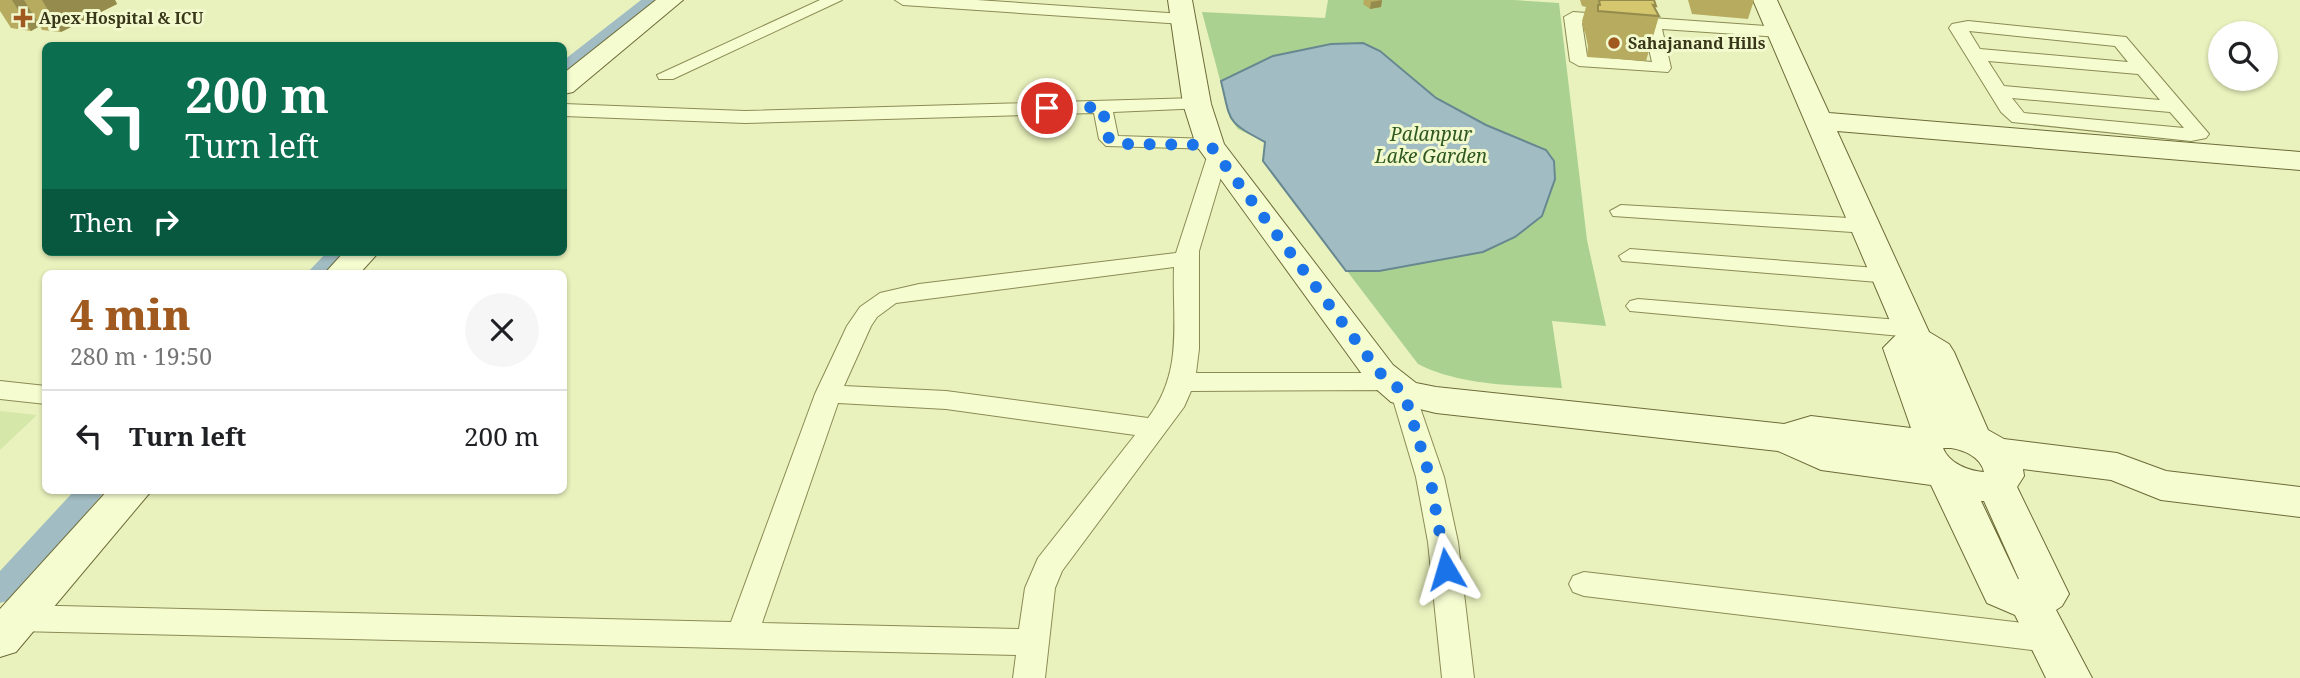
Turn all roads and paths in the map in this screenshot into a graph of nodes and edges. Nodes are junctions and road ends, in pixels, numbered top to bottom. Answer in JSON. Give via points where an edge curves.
{"nodes":[{"id":1,"x":671,"y":0,"type":"edge"},
{"id":2,"x":834,"y":0,"type":"edge"},
{"id":3,"x":903,"y":0,"type":"edge"},
{"id":4,"x":1571,"y":0,"type":"edge"},
{"id":5,"x":1748,"y":0,"type":"edge"},
{"id":6,"x":1029,"y":5,"type":"edge"},
{"id":7,"x":1181,"y":9,"type":"edge"},
{"id":8,"x":1638,"y":16,"type":"junction"},
{"id":9,"x":1769,"y":20,"type":"edge"},
{"id":10,"x":2016,"y":30,"type":"junction"},
{"id":11,"x":1974,"y":54,"type":"junction"},
{"id":12,"x":2038,"y":60,"type":"junction"},
{"id":13,"x":2093,"y":65,"type":"junction"},
{"id":14,"x":2146,"y":69,"type":"junction"},
{"id":15,"x":666,"y":75,"type":"dead end"},
{"id":16,"x":567,"y":84,"type":"edge"},
{"id":17,"x":1997,"y":91,"type":"junction"},
{"id":18,"x":2065,"y":97,"type":"junction"},
{"id":19,"x":2122,"y":102,"type":"junction"},
{"id":20,"x":1197,"y":104,"type":"junction"},
{"id":21,"x":1102,"y":107,"type":"junction"},
{"id":22,"x":2178,"y":107,"type":"junction"},
{"id":23,"x":567,"y":110,"type":"edge"},
{"id":24,"x":1819,"y":121,"type":"junction"},
{"id":25,"x":2092,"y":135,"type":"junction"},
{"id":26,"x":1214,"y":151,"type":"junction"},
{"id":27,"x":2300,"y":161,"type":"edge"},
{"id":28,"x":1621,"y":211,"type":"dead end"},
{"id":29,"x":1867,"y":226,"type":"junction"},
{"id":30,"x":359,"y":256,"type":"edge"},
{"id":31,"x":1630,"y":256,"type":"dead end"},
{"id":32,"x":1186,"y":259,"type":"junction"},
{"id":33,"x":344,"y":270,"type":"edge"},
{"id":34,"x":1890,"y":276,"type":"junction"},
{"id":35,"x":1638,"y":306,"type":"dead end"},
{"id":36,"x":1914,"y":334,"type":"junction"},
{"id":37,"x":1183,"y":382,"type":"junction"},
{"id":38,"x":1397,"y":387,"type":"junction"},
{"id":39,"x":0,"y":390,"type":"edge"},
{"id":40,"x":828,"y":394,"type":"junction"},
{"id":41,"x":42,"y":395,"type":"edge"},
{"id":42,"x":1154,"y":428,"type":"junction"},
{"id":43,"x":1937,"y":457,"type":"junction"},
{"id":44,"x":1991,"y":463,"type":"junction"},
{"id":45,"x":128,"y":494,"type":"edge"},
{"id":46,"x":2300,"y":502,"type":"edge"},
{"id":47,"x":1584,"y":584,"type":"dead end"},
{"id":48,"x":2040,"y":621,"type":"junction"},
{"id":49,"x":9,"y":629,"type":"edge"},
{"id":50,"x":743,"y":635,"type":"junction"},
{"id":51,"x":1033,"y":642,"type":"junction"},
{"id":52,"x":1029,"y":678,"type":"edge"},
{"id":53,"x":1458,"y":678,"type":"edge"},
{"id":54,"x":2069,"y":678,"type":"edge"}],
"edges":[{"from":1,"to":16,"type":"street"},
{"from":2,"to":15,"type":"street"},
{"from":3,"to":6,"type":"street"},
{"from":4,"to":8,"type":"street","via":[[1572,8]]},
{"from":5,"to":9,"type":"street"},
{"from":6,"to":7,"type":"street"},
{"from":7,"to":20,"type":"street"},
{"from":8,"to":8,"type":"street","via":[[1662,68],[1579,61],[1573,17]]},
{"from":8,"to":9,"type":"street"},
{"from":9,"to":24,"type":"street"},
{"from":10,"to":11,"type":"street","via":[[1959,27]]},
{"from":10,"to":12,"type":"street"},
{"from":10,"to":14,"type":"street","via":[[2115,39]]},
{"from":11,"to":12,"type":"street"},
{"from":11,"to":17,"type":"street"},
{"from":12,"to":13,"type":"street"},
{"from":12,"to":18,"type":"street"},
{"from":13,"to":14,"type":"street"},
{"from":13,"to":19,"type":"street"},
{"from":14,"to":22,"type":"street"},
{"from":17,"to":18,"type":"street"},
{"from":17,"to":25,"type":"street","via":[[2019,118]]},
{"from":18,"to":19,"type":"street"},
{"from":18,"to":25,"type":"street"},
{"from":19,"to":22,"type":"street"},
{"from":20,"to":21,"type":"street"},
{"from":20,"to":26,"type":"street"},
{"from":21,"to":23,"type":"street","via":[[745,117]]},
{"from":21,"to":26,"type":"street","via":[[1113,142]]},
{"from":22,"to":25,"type":"street","via":[[2199,134]]},
{"from":24,"to":25,"type":"street"},
{"from":24,"to":29,"type":"street"},
{"from":25,"to":27,"type":"street"},
{"from":26,"to":32,"type":"street"},
{"from":26,"to":38,"type":"street","via":[[1380,373]]},
{"from":28,"to":29,"type":"street"},
{"from":29,"to":34,"type":"street"},
{"from":30,"to":33,"type":"street"},
{"from":31,"to":34,"type":"street"},
{"from":32,"to":37,"type":"street","via":[[1189,347]]},
{"from":32,"to":40,"type":"street","via":[[888,298],[868,312]]},
{"from":34,"to":36,"type":"street"},
{"from":35,"to":36,"type":"street"},
{"from":36,"to":43,"type":"street","via":[[1901,348]]},
{"from":36,"to":44,"type":"street","via":[[1937,352]]},
{"from":37,"to":38,"type":"street"},
{"from":37,"to":42,"type":"street"},
{"from":38,"to":43,"type":"street","via":[[1449,402],[1786,438],[1821,456]]},
{"from":38,"to":53,"type":"street","via":[[1430,477],[1441,529]]},
{"from":39,"to":41,"type":"street"},
{"from":40,"to":42,"type":"street","via":[[946,400]]},
{"from":40,"to":50,"type":"street"},
{"from":42,"to":51,"type":"street","via":[[1049,566],[1040,588]]},
{"from":43,"to":44,"type":"street","via":[[1975,486]]},
{"from":43,"to":48,"type":"street","via":[[2002,591]]},
{"from":44,"to":46,"type":"street","via":[[2133,494],[2161,485]]},
{"from":44,"to":48,"type":"street","via":[[2047,594]]},
{"from":45,"to":49,"type":"street"},
{"from":47,"to":48,"type":"street"},
{"from":48,"to":54,"type":"street"},
{"from":49,"to":50,"type":"street"},
{"from":50,"to":51,"type":"street"},
{"from":51,"to":52,"type":"street"}]}
